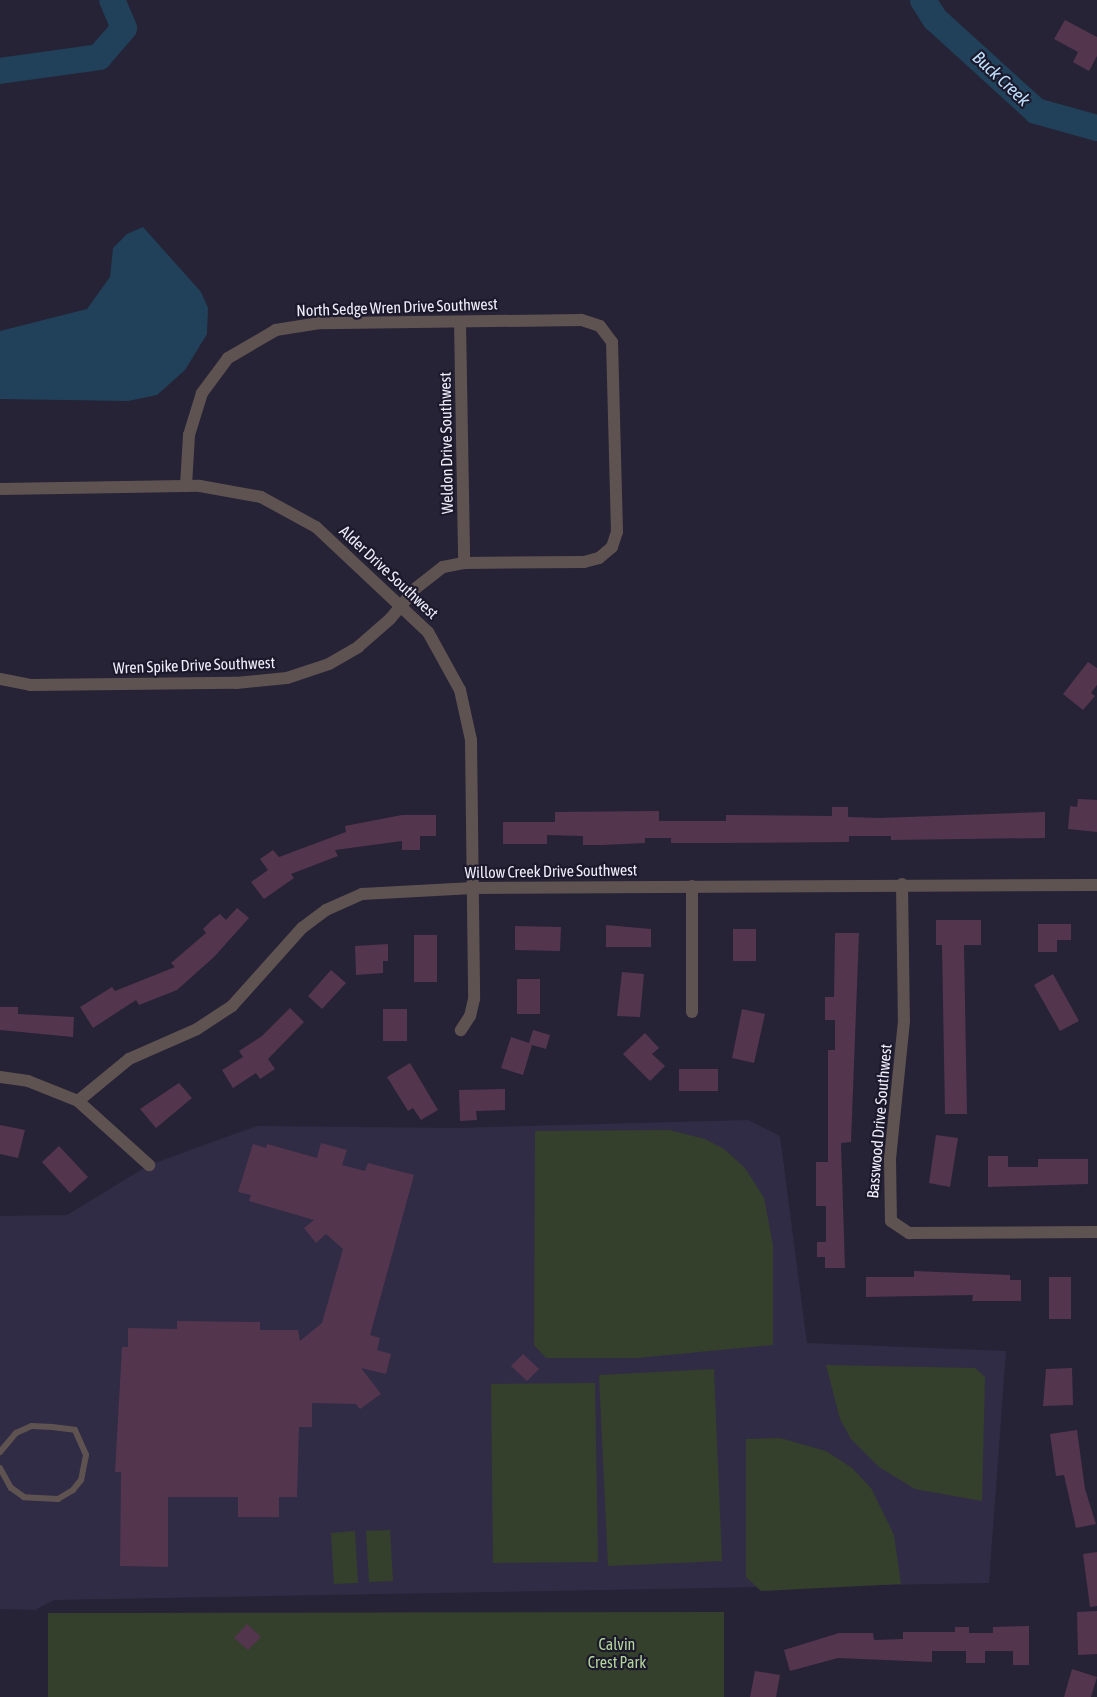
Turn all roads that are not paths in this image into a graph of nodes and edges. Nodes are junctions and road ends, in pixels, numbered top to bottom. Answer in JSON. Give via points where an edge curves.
{"nodes":[{"id":1,"x":460,"y":322,"type":"junction"},
{"id":2,"x":186,"y":486,"type":"junction"},
{"id":3,"x":0,"y":489,"type":"edge"},
{"id":4,"x":605,"y":554,"type":"joint"},
{"id":5,"x":464,"y":563,"type":"junction"},
{"id":6,"x":402,"y":604,"type":"junction"},
{"id":7,"x":0,"y":679,"type":"edge"},
{"id":8,"x":902,"y":884,"type":"junction"},
{"id":9,"x":1097,"y":885,"type":"edge"},
{"id":10,"x":692,"y":886,"type":"junction"},
{"id":11,"x":474,"y":888,"type":"junction"},
{"id":12,"x":693,"y":1012,"type":"dead end"},
{"id":13,"x":461,"y":1030,"type":"dead end"},
{"id":14,"x":0,"y":1077,"type":"edge"},
{"id":15,"x":78,"y":1101,"type":"junction"},
{"id":16,"x":149,"y":1165,"type":"dead end"},
{"id":17,"x":1097,"y":1232,"type":"edge"},
{"id":18,"x":0,"y":1452,"type":"edge"},
{"id":19,"x":0,"y":1468,"type":"edge"}],
"edges":[{"from":1,"to":2,"type":"street","name":"North Sedge Wren Drive Southwest","via":[[308,324],[276,330],[247,344],[221,366],[197,404],[188,444]]},
{"from":1,"to":4,"type":"street","name":"North Sedge Wren Drive Southwest","via":[[581,320],[604,329],[615,354],[617,532],[615,543]]},
{"from":1,"to":5,"type":"street","name":"Weldon Drive Southwest"},
{"from":2,"to":3,"type":"street","name":"Alder Drive Southwest"},
{"from":2,"to":6,"type":"street","name":"Alder Drive Southwest","via":[[245,492],[288,509],[316,527]]},
{"from":4,"to":5,"type":"street","name":"Wren Spike Drive Southwest","via":[[584,562]]},
{"from":5,"to":6,"type":"street","name":"Wren Spike Drive Southwest","via":[[430,575]]},
{"from":6,"to":7,"type":"street","name":"Wren Spike Drive Southwest","via":[[381,628],[350,652],[287,678],[236,683],[30,686]]},
{"from":6,"to":11,"type":"street","name":"Alder Drive Southwest","via":[[437,643],[465,703],[472,753]]},
{"from":8,"to":9,"type":"street","name":"Willow Creek Drive Southwest"},
{"from":8,"to":10,"type":"street","name":"Willow Creek Drive Southwest"},
{"from":8,"to":17,"type":"street","name":"Basswood Drive Southwest","via":[[904,1021],[890,1159],[891,1221],[909,1233]]},
{"from":10,"to":11,"type":"street","name":"Willow Creek Drive Southwest"},
{"from":10,"to":12,"type":"street"},
{"from":11,"to":13,"type":"street","name":"Alder Drive Southwest","via":[[474,999],[471,1016]]},
{"from":11,"to":15,"type":"street","name":"Willow Creek Drive Southwest","via":[[376,891],[326,910],[292,937],[255,984],[231,1006],[196,1029],[129,1059]]},
{"from":14,"to":15,"type":"street","via":[[28,1081]]},
{"from":15,"to":16,"type":"street"},
{"from":18,"to":19,"type":"lane","via":[[16,1433],[32,1426],[75,1430],[86,1455],[81,1480],[58,1500],[24,1497],[11,1488]]}]}
